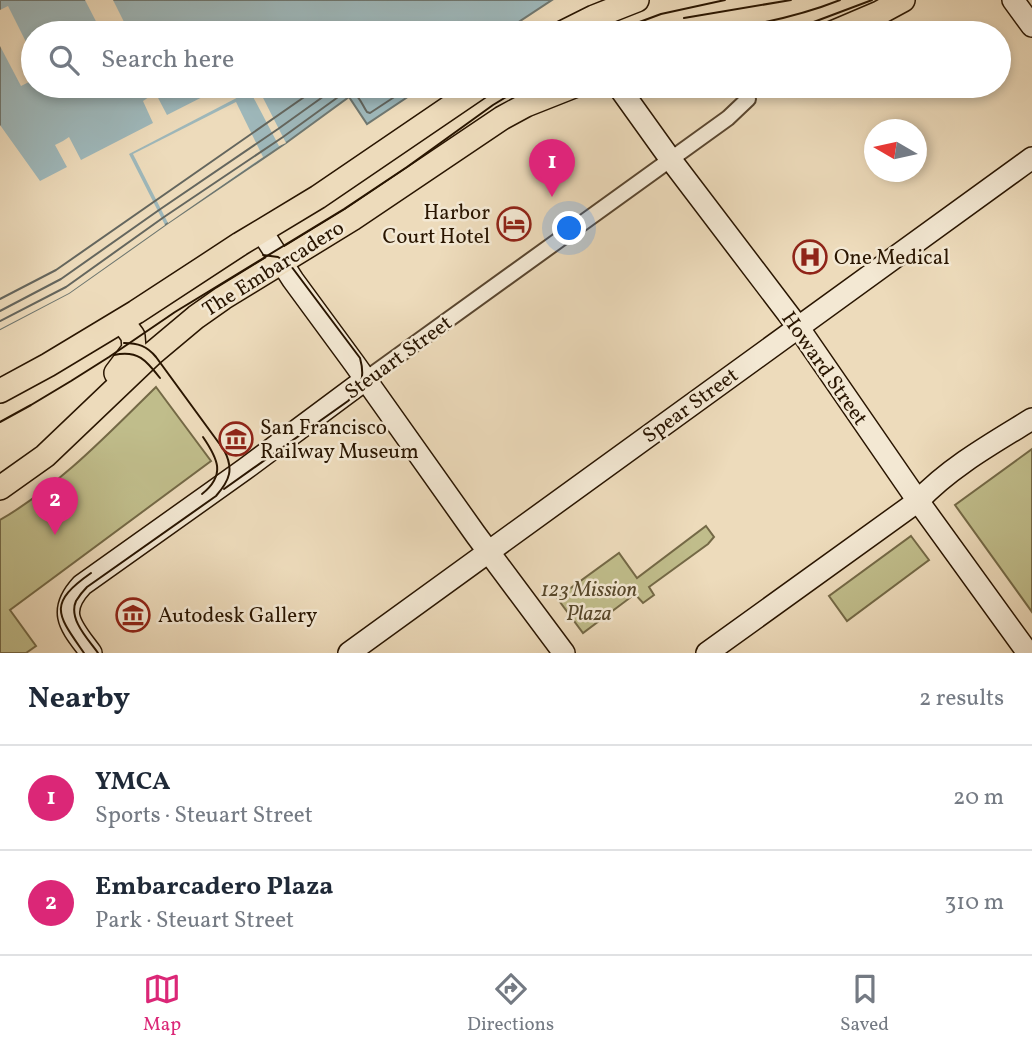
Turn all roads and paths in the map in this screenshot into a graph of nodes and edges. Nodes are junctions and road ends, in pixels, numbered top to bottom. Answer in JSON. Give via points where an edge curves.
{"nodes":[{"id":1,"x":637,"y":0,"type":"edge"},
{"id":2,"x":903,"y":0,"type":"edge"},
{"id":3,"x":1013,"y":0,"type":"edge"},
{"id":4,"x":587,"y":21,"type":"edge"},
{"id":5,"x":860,"y":21,"type":"edge"},
{"id":6,"x":1032,"y":26,"type":"edge"},
{"id":7,"x":463,"y":98,"type":"edge"},
{"id":8,"x":544,"y":98,"type":"edge"},
{"id":9,"x":627,"y":98,"type":"edge"},
{"id":10,"x":748,"y":99,"type":"dead end"},
{"id":11,"x":1032,"y":158,"type":"edge"},
{"id":12,"x":671,"y":160,"type":"junction"},
{"id":13,"x":262,"y":232,"type":"junction"},
{"id":14,"x":282,"y":263,"type":"junction"},
{"id":15,"x":122,"y":320,"type":"junction"},
{"id":16,"x":798,"y":327,"type":"junction"},
{"id":17,"x":96,"y":336,"type":"junction"},
{"id":18,"x":120,"y":368,"type":"junction"},
{"id":19,"x":366,"y":379,"type":"junction"},
{"id":20,"x":0,"y":391,"type":"edge"},
{"id":21,"x":89,"y":415,"type":"junction"},
{"id":22,"x":1032,"y":418,"type":"edge"},
{"id":23,"x":0,"y":488,"type":"edge"},
{"id":24,"x":918,"y":501,"type":"junction"},
{"id":25,"x":487,"y":552,"type":"junction"},
{"id":26,"x":91,"y":653,"type":"edge"},
{"id":27,"x":349,"y":653,"type":"edge"},
{"id":28,"x":564,"y":653,"type":"edge"},
{"id":29,"x":707,"y":653,"type":"edge"},
{"id":30,"x":1028,"y":653,"type":"edge"}],
"edges":[{"from":1,"to":4,"type":"main road"},
{"from":2,"to":5,"type":"main road"},
{"from":3,"to":6,"type":"street"},
{"from":7,"to":13,"type":"main road","name":"The Embarcadero"},
{"from":8,"to":14,"type":"main road","name":"The Embarcadero","via":[[487,127]]},
{"from":9,"to":12,"type":"street","name":"Howard Street"},
{"from":10,"to":12,"type":"street","name":"Steuart Street"},
{"from":11,"to":16,"type":"street","name":"Spear Street"},
{"from":12,"to":16,"type":"street","name":"Howard Street"},
{"from":12,"to":19,"type":"street","name":"Steuart Street"},
{"from":13,"to":14,"type":"street"},
{"from":13,"to":15,"type":"main road","name":"The Embarcadero"},
{"from":14,"to":19,"type":"street"},
{"from":14,"to":21,"type":"main road","name":"The Embarcadero","via":[[196,317]]},
{"from":15,"to":17,"type":"main road","name":"The Embarcadero"},
{"from":15,"to":18,"type":"main road","via":[[135,343]]},
{"from":16,"to":24,"type":"street","name":"Howard Street"},
{"from":16,"to":25,"type":"street","name":"Spear Street"},
{"from":17,"to":18,"type":"main road","via":[[108,334],[122,342],[125,354]]},
{"from":17,"to":20,"type":"main road","name":"The Embarcadero"},
{"from":18,"to":21,"type":"main road"},
{"from":19,"to":25,"type":"street"},
{"from":19,"to":26,"type":"street","name":"Steuart Street","via":[[82,585],[68,612]]},
{"from":21,"to":23,"type":"main road","name":"The Embarcadero","via":[[45,456]]},
{"from":22,"to":24,"type":"street","via":[[972,457]]},
{"from":24,"to":29,"type":"street"},
{"from":24,"to":30,"type":"street","name":"Howard Street"},
{"from":25,"to":27,"type":"street","name":"Spear Street"},
{"from":25,"to":28,"type":"street"}]}
